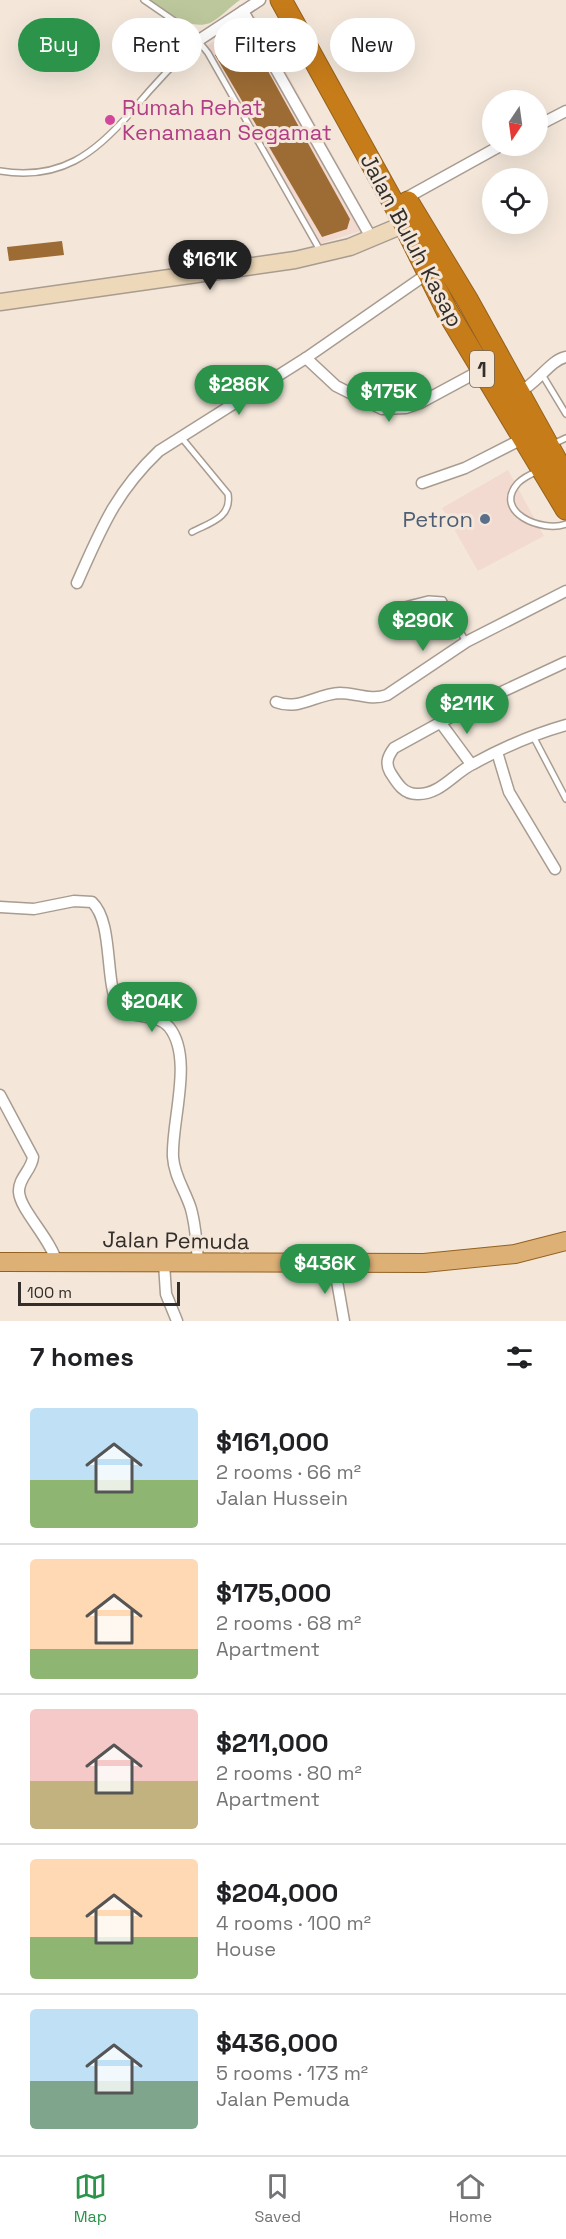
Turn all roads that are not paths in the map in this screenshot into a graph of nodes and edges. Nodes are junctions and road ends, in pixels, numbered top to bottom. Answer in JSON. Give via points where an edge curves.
{"nodes":[{"id":1,"x":144,"y":0,"type":"edge"},
{"id":2,"x":260,"y":0,"type":"edge"},
{"id":3,"x":281,"y":0,"type":"edge"},
{"id":4,"x":294,"y":0,"type":"edge"},
{"id":5,"x":243,"y":11,"type":"junction"},
{"id":6,"x":169,"y":18,"type":"edge"},
{"id":7,"x":202,"y":38,"type":"edge"},
{"id":8,"x":202,"y":45,"type":"edge"},
{"id":9,"x":166,"y":72,"type":"edge"},
{"id":10,"x":565,"y":116,"type":"edge"},
{"id":11,"x":548,"y":122,"type":"edge"},
{"id":12,"x":482,"y":156,"type":"edge"},
{"id":13,"x":0,"y":171,"type":"edge"},
{"id":14,"x":406,"y":198,"type":"junction"},
{"id":15,"x":405,"y":224,"type":"junction"},
{"id":16,"x":372,"y":239,"type":"junction"},
{"id":17,"x":322,"y":255,"type":"junction"},
{"id":18,"x":427,"y":274,"type":"junction"},
{"id":19,"x":468,"y":301,"type":"junction"},
{"id":20,"x":0,"y":302,"type":"edge"},
{"id":21,"x":447,"y":312,"type":"junction"},
{"id":22,"x":566,"y":357,"type":"edge"},
{"id":23,"x":306,"y":358,"type":"junction"},
{"id":24,"x":483,"y":369,"type":"junction"},
{"id":25,"x":543,"y":376,"type":"junction"},
{"id":26,"x":518,"y":393,"type":"junction"},
{"id":27,"x":566,"y":414,"type":"edge"},
{"id":28,"x":181,"y":437,"type":"junction"},
{"id":29,"x":524,"y":438,"type":"junction"},
{"id":30,"x":557,"y":442,"type":"edge"},
{"id":31,"x":543,"y":468,"type":"junction"},
{"id":32,"x":566,"y":478,"type":"edge"},
{"id":33,"x":422,"y":483,"type":"dead end"},
{"id":34,"x":566,"y":509,"type":"edge"},
{"id":35,"x":566,"y":524,"type":"edge"},
{"id":36,"x":192,"y":532,"type":"dead end"},
{"id":37,"x":77,"y":583,"type":"dead end"},
{"id":38,"x":566,"y":591,"type":"edge"},
{"id":39,"x":393,"y":609,"type":"dead end"},
{"id":40,"x":466,"y":642,"type":"junction"},
{"id":41,"x":566,"y":662,"type":"edge"},
{"id":42,"x":276,"y":702,"type":"dead end"},
{"id":43,"x":440,"y":722,"type":"junction"},
{"id":44,"x":566,"y":726,"type":"edge"},
{"id":45,"x":533,"y":736,"type":"junction"},
{"id":46,"x":497,"y":752,"type":"junction"},
{"id":47,"x":471,"y":765,"type":"junction"},
{"id":48,"x":566,"y":799,"type":"edge"},
{"id":49,"x":555,"y":869,"type":"dead end"},
{"id":50,"x":0,"y":907,"type":"edge"},
{"id":51,"x":0,"y":1095,"type":"edge"},
{"id":52,"x":566,"y":1241,"type":"edge"},
{"id":53,"x":0,"y":1262,"type":"edge"},
{"id":54,"x":57,"y":1263,"type":"junction"},
{"id":55,"x":164,"y":1263,"type":"junction"},
{"id":56,"x":198,"y":1263,"type":"junction"},
{"id":57,"x":334,"y":1264,"type":"junction"},
{"id":58,"x":177,"y":1321,"type":"edge"},
{"id":59,"x":344,"y":1321,"type":"edge"}],
"edges":[{"from":1,"to":6,"type":"lane"},
{"from":2,"to":5,"type":"street"},
{"from":3,"to":15,"type":"highway","name":"Jalan Buluh Kasap","number":"1"},
{"from":4,"to":14,"type":"highway","name":"Jalan Buluh Kasap","number":"1"},
{"from":5,"to":7,"type":"street"},
{"from":5,"to":16,"type":"street"},
{"from":8,"to":17,"type":"lane"},
{"from":9,"to":13,"type":"lane","via":[[91,153],[52,170]]},
{"from":10,"to":11,"type":"street"},
{"from":12,"to":14,"type":"street"},
{"from":14,"to":19,"type":"highway","name":"Jalan Buluh Kasap","number":"1"},
{"from":15,"to":16,"type":"main road"},
{"from":15,"to":18,"type":"highway","name":"Jalan Buluh Kasap","number":"1"},
{"from":16,"to":17,"type":"main road"},
{"from":17,"to":20,"type":"main road"},
{"from":18,"to":21,"type":"highway","name":"Jalan Buluh Kasap","number":"1"},
{"from":18,"to":23,"type":"street"},
{"from":19,"to":21,"type":"highway"},
{"from":19,"to":26,"type":"highway","name":"Jalan Buluh Kasap","number":"1"},
{"from":21,"to":24,"type":"highway","name":"Jalan Buluh Kasap","number":"1"},
{"from":22,"to":25,"type":"street","via":[[553,362]]},
{"from":23,"to":24,"type":"street","via":[[336,386],[382,409],[420,404]]},
{"from":23,"to":28,"type":"street"},
{"from":24,"to":29,"type":"highway","name":"Jalan Buluh Kasap","number":"1"},
{"from":25,"to":26,"type":"street"},
{"from":25,"to":27,"type":"lane"},
{"from":26,"to":30,"type":"highway","name":"Jalan Buluh Kasap","number":"1"},
{"from":28,"to":36,"type":"lane","via":[[228,494],[230,503],[223,516]]},
{"from":28,"to":37,"type":"street","via":[[159,451],[121,492]]},
{"from":29,"to":31,"type":"highway","name":"Jalan Buluh Kasap","number":"1"},
{"from":29,"to":33,"type":"street","via":[[465,468]]},
{"from":30,"to":32,"type":"highway","name":"Jalan Buluh Kasap","number":"1"},
{"from":31,"to":34,"type":"highway","name":"Jalan Buluh Kasap","number":"1"},
{"from":31,"to":35,"type":"lane","via":[[513,490],[515,510],[535,524]]},
{"from":38,"to":40,"type":"street"},
{"from":39,"to":40,"type":"lane","via":[[429,599],[443,600]]},
{"from":40,"to":42,"type":"street","via":[[379,698],[339,693],[294,706]]},
{"from":41,"to":43,"type":"street"},
{"from":43,"to":47,"type":"street"},
{"from":43,"to":47,"type":"street","via":[[389,754],[388,768],[399,787],[426,793]]},
{"from":44,"to":45,"type":"street"},
{"from":45,"to":46,"type":"street"},
{"from":45,"to":48,"type":"lane"},
{"from":46,"to":47,"type":"street"},
{"from":46,"to":49,"type":"street","via":[[509,792]]},
{"from":50,"to":56,"type":"street","via":[[34,909],[74,901],[92,902],[98,908],[119,1010],[169,1026],[176,1041],[180,1070],[174,1166],[192,1215]]},
{"from":51,"to":54,"type":"street","via":[[33,1157],[20,1182],[20,1198]]},
{"from":52,"to":57,"type":"main road","name":"Jalan Pemuda","via":[[488,1258]]},
{"from":53,"to":54,"type":"main road","name":"Jalan Pemuda"},
{"from":54,"to":55,"type":"main road","name":"Jalan Pemuda"},
{"from":55,"to":56,"type":"main road","name":"Jalan Pemuda"},
{"from":55,"to":58,"type":"street","via":[[166,1294]]},
{"from":56,"to":57,"type":"main road","name":"Jalan Pemuda"},
{"from":57,"to":59,"type":"street"}]}
